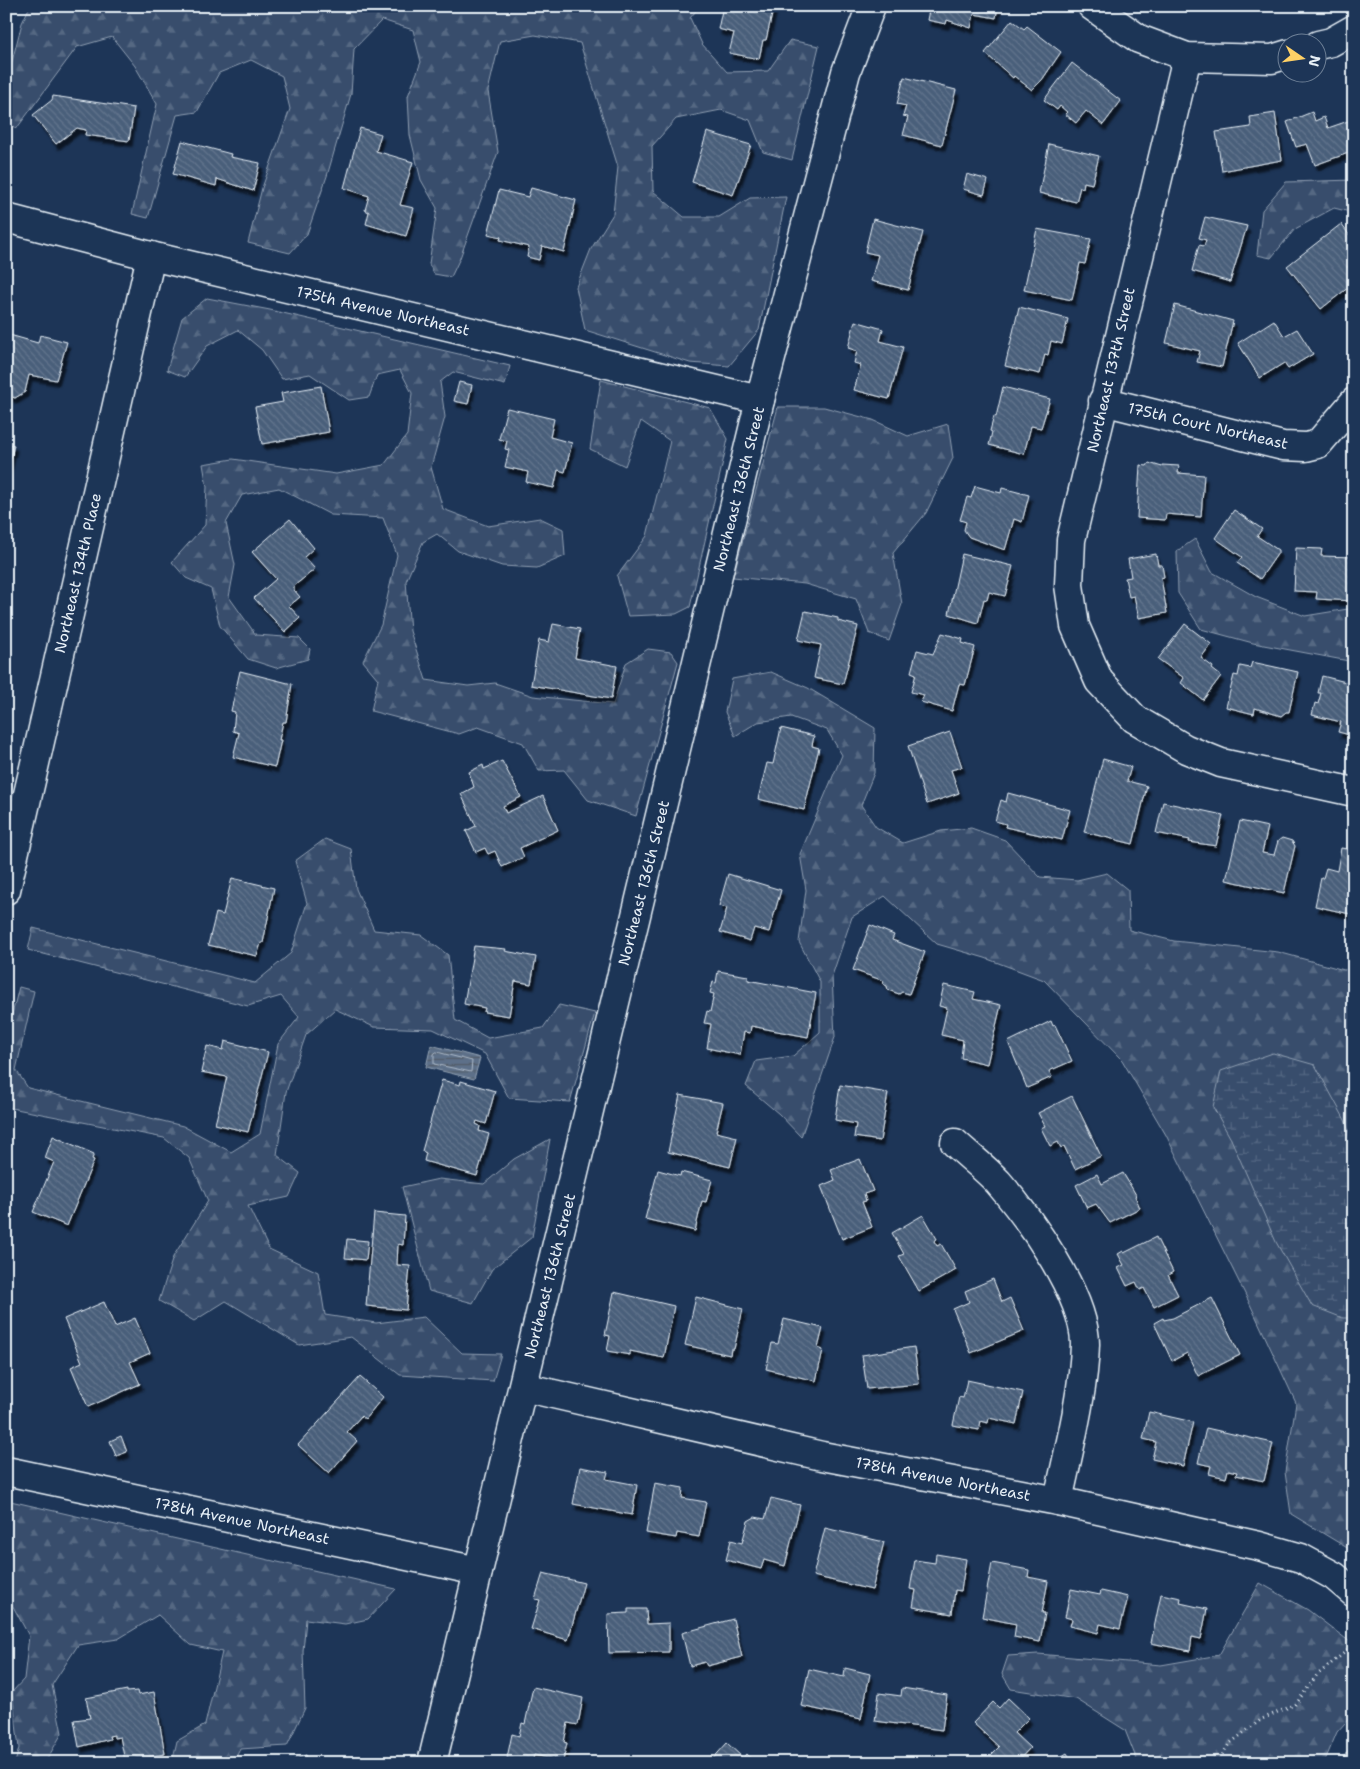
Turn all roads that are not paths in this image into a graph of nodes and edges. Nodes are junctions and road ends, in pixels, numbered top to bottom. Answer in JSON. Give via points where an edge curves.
{"nodes":[{"id":1,"x":871,"y":6,"type":"edge"},
{"id":2,"x":1092,"y":6,"type":"edge"},
{"id":3,"x":1354,"y":29,"type":"edge"},
{"id":4,"x":1328,"y":43,"type":"edge"},
{"id":5,"x":1187,"y":57,"type":"junction"},
{"id":6,"x":1278,"y":57,"type":"edge"},
{"id":7,"x":6,"y":218,"type":"edge"},
{"id":8,"x":151,"y":256,"type":"junction"},
{"id":9,"x":760,"y":400,"type":"junction"},
{"id":10,"x":1103,"y":400,"type":"junction"},
{"id":11,"x":1354,"y":402,"type":"edge"},
{"id":12,"x":1354,"y":792,"type":"edge"},
{"id":13,"x":6,"y":890,"type":"edge"},
{"id":14,"x":955,"y":1143,"type":"dead end"},
{"id":15,"x":523,"y":1387,"type":"junction"},
{"id":16,"x":6,"y":1471,"type":"edge"},
{"id":17,"x":1058,"y":1502,"type":"junction"},
{"id":18,"x":478,"y":1571,"type":"junction"},
{"id":19,"x":1354,"y":1593,"type":"edge"},
{"id":20,"x":432,"y":1763,"type":"edge"}],
"edges":[{"from":1,"to":9,"type":"street","name":"Northeast 136th Street","via":[[846,72]]},
{"from":2,"to":5,"type":"street","via":[[1139,39]]},
{"from":3,"to":4,"type":"street"},
{"from":5,"to":6,"type":"street"},
{"from":5,"to":10,"type":"street","name":"Northeast 137th Street"},
{"from":7,"to":8,"type":"street","name":"175th Avenue Northeast"},
{"from":8,"to":9,"type":"street","name":"175th Avenue Northeast"},
{"from":8,"to":13,"type":"street","name":"Northeast 134th Place"},
{"from":9,"to":15,"type":"street","name":"Northeast 136th Street"},
{"from":10,"to":11,"type":"street","name":"175th Court Northeast","via":[[1284,446],[1306,447],[1318,444]]},
{"from":10,"to":12,"type":"street","name":"Northeast 137th Street","via":[[1071,540],[1069,585],[1075,626],[1099,681],[1135,719],[1186,749],[1221,763]]},
{"from":14,"to":17,"type":"street","via":[[997,1181],[1029,1222],[1071,1290],[1080,1315],[1085,1342],[1083,1369]]},
{"from":15,"to":17,"type":"street","name":"178th Avenue Northeast","via":[[822,1456]]},
{"from":15,"to":18,"type":"street","name":"Northeast 136th Street"},
{"from":16,"to":18,"type":"street","name":"178th Avenue Northeast"},
{"from":17,"to":19,"type":"street","name":"178th Avenue Northeast","via":[[1301,1558],[1334,1576]]},
{"from":18,"to":20,"type":"street","name":"Northeast 136th Street"}]}
